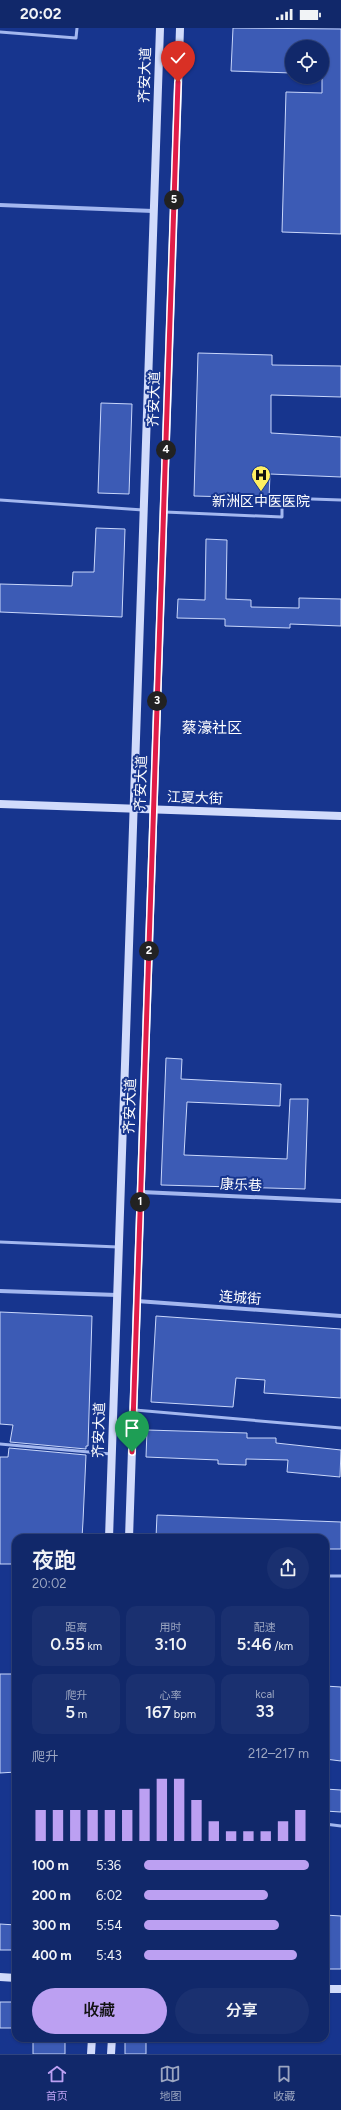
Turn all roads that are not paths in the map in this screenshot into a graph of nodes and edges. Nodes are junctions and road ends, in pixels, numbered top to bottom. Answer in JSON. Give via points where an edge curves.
{"nodes":[{"id":1,"x":77,"y":28,"type":"edge"},
{"id":2,"x":160,"y":28,"type":"edge"},
{"id":3,"x":180,"y":28,"type":"edge"},
{"id":4,"x":0,"y":32,"type":"edge"},
{"id":5,"x":0,"y":205,"type":"edge"},
{"id":6,"x":153,"y":211,"type":"junction"},
{"id":7,"x":0,"y":500,"type":"edge"},
{"id":8,"x":341,"y":500,"type":"edge"},
{"id":9,"x":143,"y":510,"type":"junction"},
{"id":10,"x":164,"y":512,"type":"junction"},
{"id":11,"x":0,"y":804,"type":"edge"},
{"id":12,"x":133,"y":809,"type":"junction"},
{"id":13,"x":153,"y":810,"type":"junction"},
{"id":14,"x":341,"y":816,"type":"edge"},
{"id":15,"x":140,"y":1192,"type":"junction"},
{"id":16,"x":341,"y":1201,"type":"edge"},
{"id":17,"x":0,"y":1242,"type":"edge"},
{"id":18,"x":118,"y":1247,"type":"junction"},
{"id":19,"x":0,"y":1291,"type":"edge"},
{"id":20,"x":117,"y":1295,"type":"junction"},
{"id":21,"x":137,"y":1301,"type":"junction"},
{"id":22,"x":341,"y":1316,"type":"edge"},
{"id":23,"x":133,"y":1410,"type":"junction"},
{"id":24,"x":341,"y":1428,"type":"edge"},
{"id":25,"x":0,"y":1444,"type":"edge"},
{"id":26,"x":112,"y":1454,"type":"junction"},
{"id":27,"x":109,"y":1534,"type":"edge"},
{"id":28,"x":129,"y":1534,"type":"edge"},
{"id":29,"x":329,"y":1576,"type":"edge"},
{"id":30,"x":341,"y":1576,"type":"edge"},
{"id":31,"x":329,"y":1824,"type":"edge"},
{"id":32,"x":341,"y":1826,"type":"edge"},
{"id":33,"x":0,"y":1977,"type":"edge"},
{"id":34,"x":12,"y":1978,"type":"edge"},
{"id":35,"x":329,"y":1989,"type":"edge"},
{"id":36,"x":341,"y":1990,"type":"edge"},
{"id":37,"x":92,"y":2042,"type":"edge"},
{"id":38,"x":112,"y":2042,"type":"edge"},
{"id":39,"x":91,"y":2054,"type":"edge"},
{"id":40,"x":111,"y":2054,"type":"edge"}],
"edges":[{"from":1,"to":4,"type":"lane","via":[[76,38]]},
{"from":2,"to":6,"type":"main road","name":"齐安大道"},
{"from":3,"to":10,"type":"main road","name":"齐安大道"},
{"from":5,"to":6,"type":"street"},
{"from":6,"to":9,"type":"main road","name":"齐安大道"},
{"from":7,"to":9,"type":"lane"},
{"from":8,"to":10,"type":"lane","via":[[282,498],[282,516]]},
{"from":9,"to":12,"type":"main road","name":"齐安大道"},
{"from":10,"to":13,"type":"main road","name":"齐安大道"},
{"from":11,"to":12,"type":"main road","name":"江夏大街"},
{"from":12,"to":13,"type":"main road","name":"江夏大街"},
{"from":12,"to":18,"type":"main road","name":"齐安大道"},
{"from":13,"to":14,"type":"main road","name":"江夏大街"},
{"from":13,"to":15,"type":"main road","name":"齐安大道"},
{"from":15,"to":16,"type":"street","name":"康乐巷"},
{"from":15,"to":21,"type":"main road","name":"齐安大道"},
{"from":17,"to":18,"type":"lane"},
{"from":18,"to":20,"type":"main road","name":"齐安大道"},
{"from":19,"to":20,"type":"street"},
{"from":20,"to":26,"type":"main road","name":"齐安大道"},
{"from":21,"to":22,"type":"street","name":"连城街"},
{"from":21,"to":23,"type":"main road","name":"齐安大道"},
{"from":23,"to":24,"type":"lane"},
{"from":23,"to":28,"type":"main road","name":"齐安大道"},
{"from":25,"to":26,"type":"lane"},
{"from":26,"to":27,"type":"main road","name":"齐安大道"},
{"from":29,"to":30,"type":"lane"},
{"from":31,"to":32,"type":"lane"},
{"from":33,"to":34,"type":"main road"},
{"from":35,"to":36,"type":"main road"},
{"from":37,"to":39,"type":"main road"},
{"from":38,"to":40,"type":"main road"}]}
